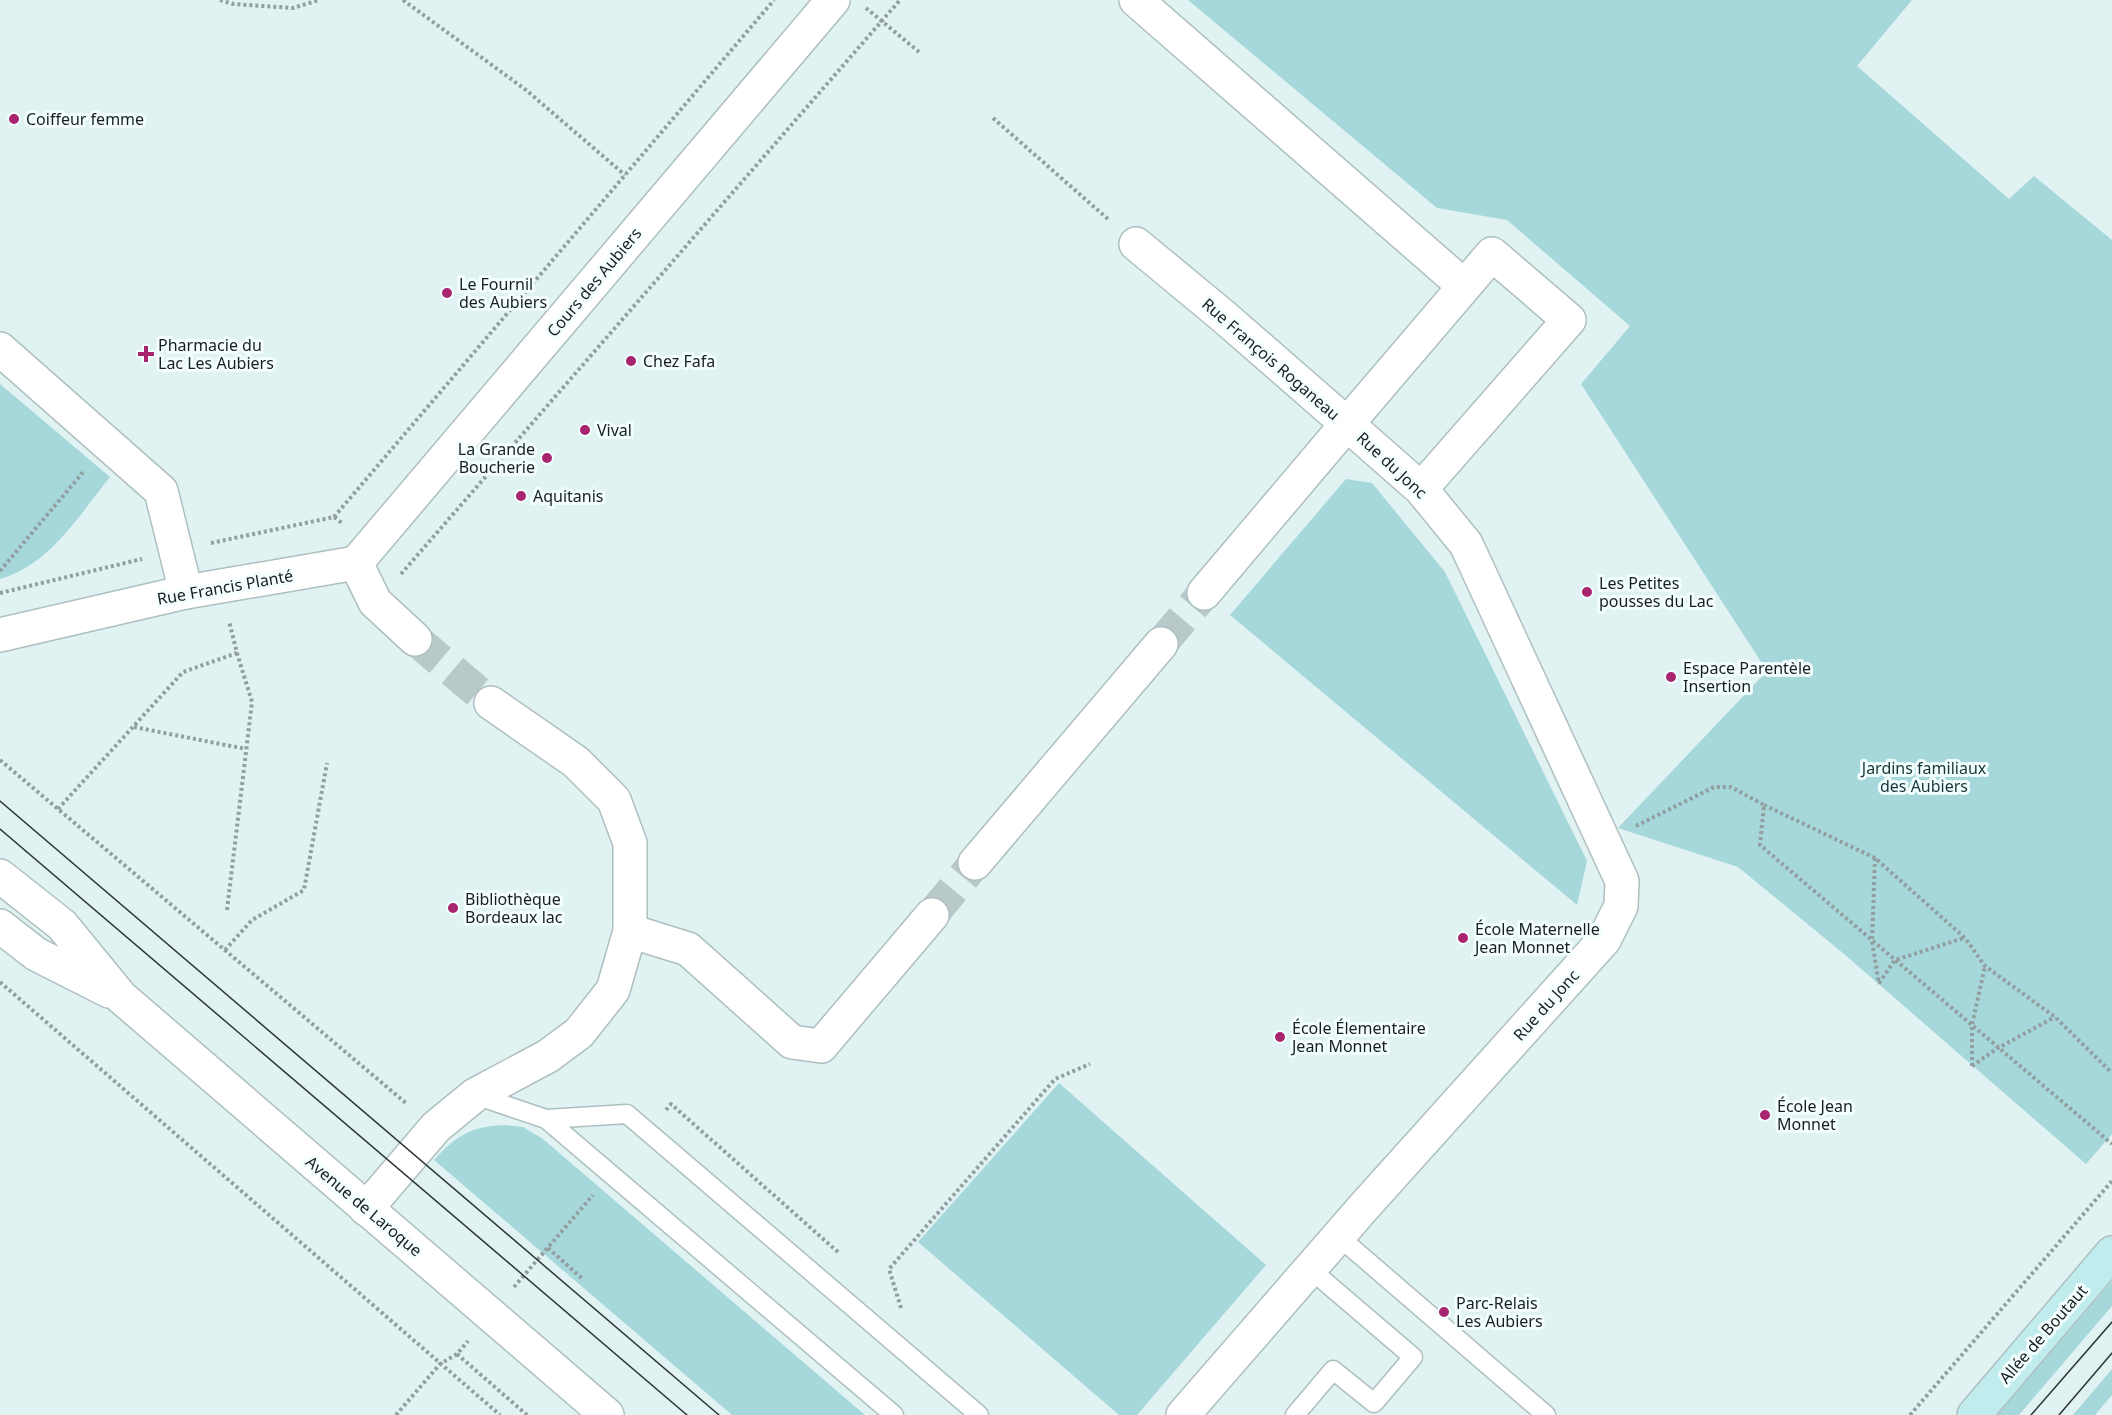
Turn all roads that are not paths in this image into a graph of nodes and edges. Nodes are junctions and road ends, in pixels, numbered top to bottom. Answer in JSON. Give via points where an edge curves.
{"nodes":[{"id":1,"x":833,"y":0,"type":"edge"},
{"id":2,"x":1136,"y":0,"type":"edge"},
{"id":3,"x":1137,"y":244,"type":"road end"},
{"id":4,"x":1464,"y":286,"type":"junction"},
{"id":5,"x":0,"y":349,"type":"edge"},
{"id":6,"x":1347,"y":424,"type":"junction"},
{"id":7,"x":1421,"y":489,"type":"junction"},
{"id":8,"x":362,"y":556,"type":"junction"},
{"id":9,"x":186,"y":592,"type":"junction"},
{"id":10,"x":1204,"y":593,"type":"tunnel mouth"},
{"id":11,"x":0,"y":635,"type":"edge"},
{"id":12,"x":415,"y":639,"type":"tunnel mouth"},
{"id":13,"x":1161,"y":644,"type":"tunnel mouth"},
{"id":14,"x":491,"y":703,"type":"tunnel mouth"},
{"id":15,"x":975,"y":863,"type":"tunnel mouth"},
{"id":16,"x":0,"y":876,"type":"edge"},
{"id":17,"x":932,"y":915,"type":"tunnel mouth"},
{"id":18,"x":0,"y":926,"type":"edge"},
{"id":19,"x":630,"y":932,"type":"junction"},
{"id":20,"x":121,"y":997,"type":"junction"},
{"id":21,"x":475,"y":1095,"type":"junction"},
{"id":22,"x":546,"y":1119,"type":"junction"},
{"id":23,"x":366,"y":1209,"type":"junction"},
{"id":24,"x":1338,"y":1236,"type":"junction"},
{"id":25,"x":2112,"y":1254,"type":"edge"},
{"id":26,"x":1310,"y":1269,"type":"junction"},
{"id":27,"x":607,"y":1415,"type":"edge"},
{"id":28,"x":894,"y":1415,"type":"edge"},
{"id":29,"x":979,"y":1415,"type":"edge"},
{"id":30,"x":1184,"y":1415,"type":"edge"},
{"id":31,"x":1294,"y":1415,"type":"edge"},
{"id":32,"x":1546,"y":1415,"type":"edge"},
{"id":33,"x":1974,"y":1415,"type":"edge"}],
"edges":[{"from":1,"to":8,"type":"street","name":"Cours des Aubiers"},
{"from":2,"to":4,"type":"street"},
{"from":3,"to":6,"type":"street","name":"Rue François Roganeau"},
{"from":4,"to":6,"type":"street"},
{"from":4,"to":7,"type":"street","via":[[1492,254],[1569,320]]},
{"from":5,"to":9,"type":"street","via":[[161,491]]},
{"from":6,"to":7,"type":"street","name":"Rue du Jonc"},
{"from":6,"to":10,"type":"street","name":"Rue François Roganeau"},
{"from":7,"to":24,"type":"street","name":"Rue du Jonc","via":[[1466,544],[1622,881],[1621,906],[1604,940]]},
{"from":8,"to":9,"type":"street","name":"Rue Francis Planté"},
{"from":8,"to":12,"type":"street","via":[[375,602]]},
{"from":9,"to":11,"type":"street","name":"Rue Francis Planté"},
{"from":13,"to":15,"type":"street"},
{"from":14,"to":19,"type":"street","via":[[576,762],[614,800],[630,843]]},
{"from":16,"to":20,"type":"street","name":"Avenue de Laroque","via":[[62,925]]},
{"from":17,"to":19,"type":"street","via":[[821,1046],[792,1042],[688,949]]},
{"from":18,"to":20,"type":"street","name":"Avenue de Laroque","via":[[36,954]]},
{"from":19,"to":21,"type":"street","via":[[613,990],[579,1033],[548,1056]]},
{"from":20,"to":23,"type":"street","name":"Avenue de Laroque"},
{"from":21,"to":22,"type":"lane"},
{"from":21,"to":23,"type":"street","via":[[436,1127]]},
{"from":22,"to":28,"type":"lane"},
{"from":22,"to":29,"type":"lane","via":[[627,1114]]},
{"from":23,"to":27,"type":"street","name":"Avenue de Laroque"},
{"from":24,"to":26,"type":"street","name":"Rue du Jonc"},
{"from":24,"to":32,"type":"lane"},
{"from":25,"to":33,"type":"main road","name":"Allée de Boutaut"},
{"from":26,"to":30,"type":"street","name":"Rue du Jonc"},
{"from":26,"to":31,"type":"lane","via":[[1413,1357],[1374,1403],[1333,1370]]}]}
